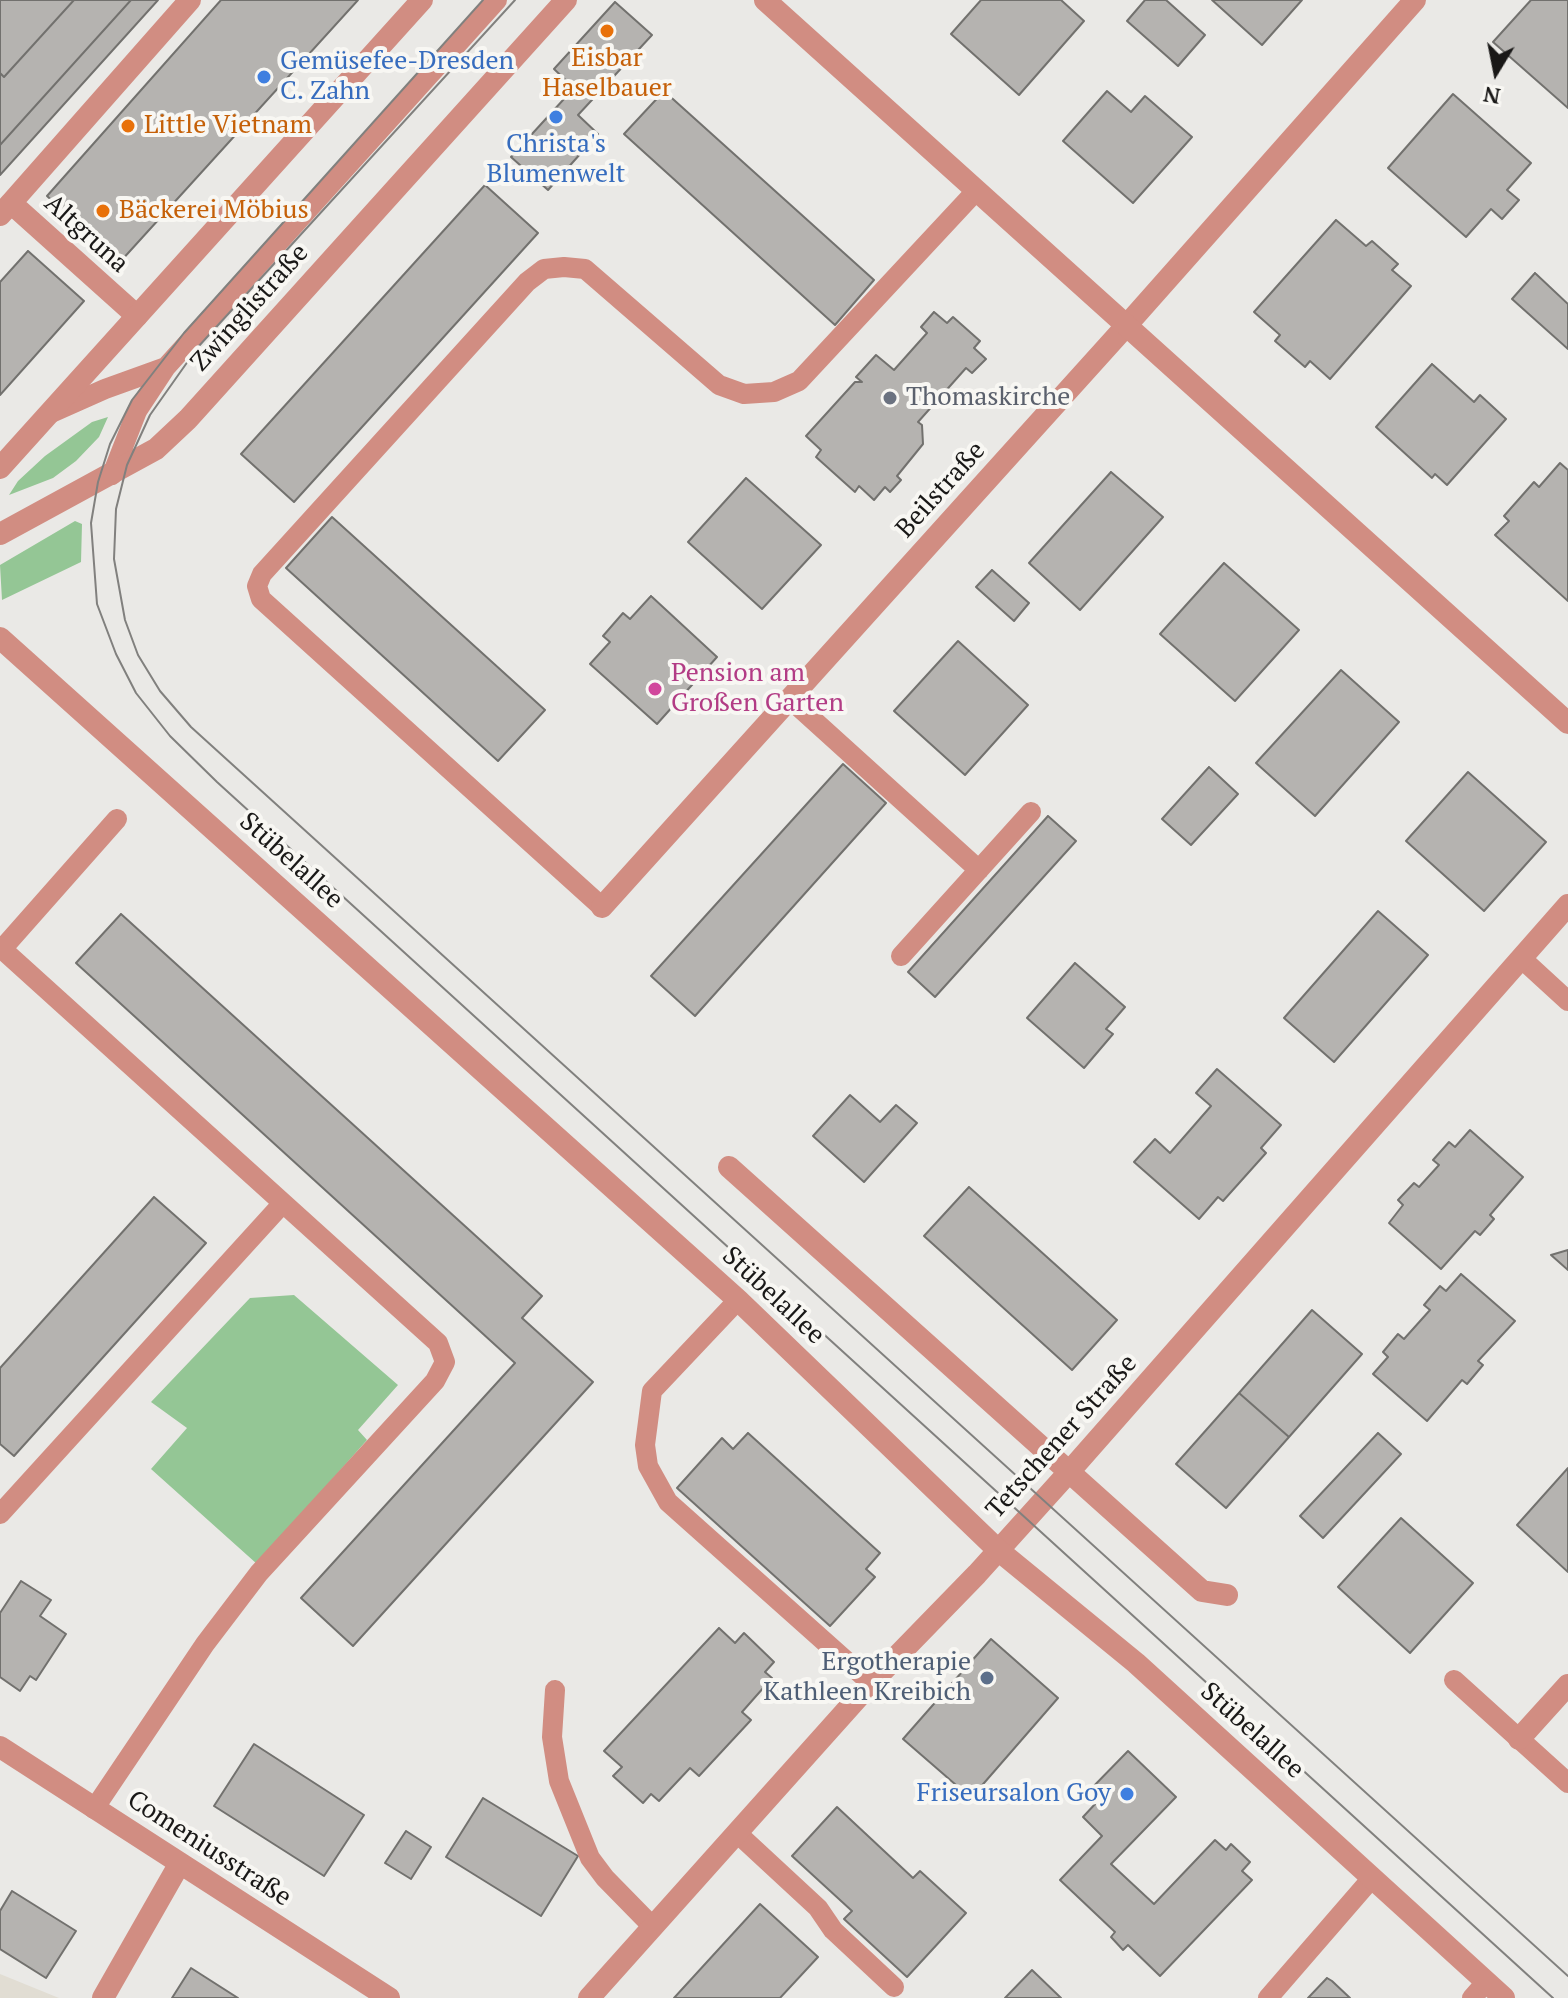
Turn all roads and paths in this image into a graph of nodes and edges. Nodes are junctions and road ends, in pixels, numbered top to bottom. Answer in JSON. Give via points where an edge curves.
{"nodes":[{"id":1,"x":190,"y":0,"type":"edge"},
{"id":2,"x":422,"y":0,"type":"edge"},
{"id":3,"x":497,"y":0,"type":"edge"},
{"id":4,"x":566,"y":0,"type":"edge"},
{"id":5,"x":765,"y":0,"type":"edge"},
{"id":6,"x":1415,"y":0,"type":"edge"},
{"id":7,"x":976,"y":191,"type":"junction"},
{"id":8,"x":5,"y":209,"type":"edge"},
{"id":9,"x":137,"y":316,"type":"junction"},
{"id":10,"x":1126,"y":326,"type":"junction"},
{"id":11,"x":166,"y":367,"type":"junction"},
{"id":12,"x":46,"y":415,"type":"junction"},
{"id":13,"x":0,"y":468,"type":"edge"},
{"id":14,"x":112,"y":475,"type":"junction"},
{"id":15,"x":0,"y":534,"type":"edge"},
{"id":16,"x":0,"y":638,"type":"edge"},
{"id":17,"x":790,"y":699,"type":"junction"},
{"id":18,"x":1568,"y":723,"type":"edge"},
{"id":19,"x":1031,"y":812,"type":"dead end"},
{"id":20,"x":117,"y":819,"type":"dead end"},
{"id":21,"x":979,"y":870,"type":"junction"},
{"id":22,"x":1568,"y":905,"type":"edge"},
{"id":23,"x":602,"y":907,"type":"joint"},
{"id":24,"x":901,"y":956,"type":"dead end"},
{"id":25,"x":1521,"y":958,"type":"junction"},
{"id":26,"x":1568,"y":1001,"type":"edge"},
{"id":27,"x":729,"y":1167,"type":"dead end"},
{"id":28,"x":283,"y":1203,"type":"junction"},
{"id":29,"x":738,"y":1300,"type":"junction"},
{"id":30,"x":1069,"y":1472,"type":"junction"},
{"id":31,"x":0,"y":1514,"type":"edge"},
{"id":32,"x":998,"y":1550,"type":"junction"},
{"id":33,"x":1227,"y":1595,"type":"dead end"},
{"id":34,"x":1454,"y":1680,"type":"dead end"},
{"id":35,"x":871,"y":1683,"type":"junction"},
{"id":36,"x":1568,"y":1685,"type":"edge"},
{"id":37,"x":555,"y":1690,"type":"dead end"},
{"id":38,"x":1519,"y":1739,"type":"junction"},
{"id":39,"x":0,"y":1747,"type":"edge"},
{"id":40,"x":1568,"y":1783,"type":"edge"},
{"id":41,"x":94,"y":1809,"type":"junction"},
{"id":42,"x":737,"y":1833,"type":"junction"},
{"id":43,"x":180,"y":1863,"type":"junction"},
{"id":44,"x":1372,"y":1878,"type":"junction"},
{"id":45,"x":653,"y":1927,"type":"junction"},
{"id":46,"x":894,"y":1987,"type":"dead end"},
{"id":47,"x":1479,"y":1990,"type":"edge"},
{"id":48,"x":103,"y":1998,"type":"edge"},
{"id":49,"x":389,"y":1998,"type":"edge"},
{"id":50,"x":589,"y":1998,"type":"edge"},
{"id":51,"x":1268,"y":1998,"type":"edge"},
{"id":52,"x":1504,"y":1998,"type":"edge"}],
"edges":[{"from":1,"to":8,"type":"street"},
{"from":2,"to":9,"type":"street"},
{"from":3,"to":11,"type":"lane"},
{"from":4,"to":14,"type":"street","name":"Zwinglistraße","via":[[188,419],[156,449]]},
{"from":5,"to":7,"type":"street"},
{"from":6,"to":10,"type":"street","name":"Beilstraße"},
{"from":7,"to":10,"type":"street"},
{"from":7,"to":23,"type":"lane","via":[[799,381],[774,392],[744,394],[719,385],[585,269],[544,269],[262,574],[257,586],[261,599]]},
{"from":8,"to":9,"type":"street","name":"Altgruna"},
{"from":9,"to":12,"type":"street"},
{"from":10,"to":17,"type":"street","name":"Beilstraße"},
{"from":10,"to":18,"type":"street"},
{"from":11,"to":12,"type":"lane"},
{"from":11,"to":14,"type":"lane","via":[[137,411]]},
{"from":12,"to":13,"type":"street"},
{"from":14,"to":15,"type":"street","name":"Zwinglistraße"},
{"from":16,"to":29,"type":"street","name":"Stübelallee"},
{"from":17,"to":21,"type":"lane"},
{"from":17,"to":23,"type":"street","name":"Beilstraße"},
{"from":19,"to":21,"type":"lane"},
{"from":20,"to":28,"type":"lane","via":[[2,949]]},
{"from":21,"to":24,"type":"lane"},
{"from":22,"to":25,"type":"street","name":"Tetschener Straße"},
{"from":25,"to":26,"type":"lane"},
{"from":25,"to":30,"type":"street","name":"Tetschener Straße"},
{"from":27,"to":30,"type":"street"},
{"from":28,"to":31,"type":"lane"},
{"from":28,"to":41,"type":"lane","via":[[438,1343],[445,1362],[435,1381],[259,1573]]},
{"from":29,"to":32,"type":"street","name":"Stübelallee"},
{"from":29,"to":35,"type":"lane","via":[[652,1391],[645,1445],[648,1466],[668,1502]]},
{"from":30,"to":32,"type":"street","name":"Tetschener Straße"},
{"from":30,"to":33,"type":"street","via":[[1202,1591]]},
{"from":32,"to":35,"type":"street","name":"Tetschener Straße"},
{"from":32,"to":44,"type":"street","name":"Stübelallee","via":[[1136,1663]]},
{"from":34,"to":38,"type":"lane"},
{"from":35,"to":42,"type":"street","name":"Tetschener Straße"},
{"from":36,"to":38,"type":"street"},
{"from":37,"to":45,"type":"lane","via":[[552,1737],[559,1781],[590,1858]]},
{"from":38,"to":40,"type":"lane"},
{"from":39,"to":41,"type":"street","name":"Comeniusstraße"},
{"from":41,"to":43,"type":"street","name":"Comeniusstraße"},
{"from":42,"to":45,"type":"street","name":"Tetschener Straße"},
{"from":42,"to":46,"type":"lane"},
{"from":43,"to":48,"type":"street"},
{"from":43,"to":49,"type":"street","name":"Comeniusstraße"},
{"from":44,"to":47,"type":"street","name":"Stübelallee"},
{"from":44,"to":51,"type":"lane"},
{"from":45,"to":50,"type":"street","name":"Tetschener Straße"},
{"from":47,"to":52,"type":"street","name":"Stübelallee"}]}
